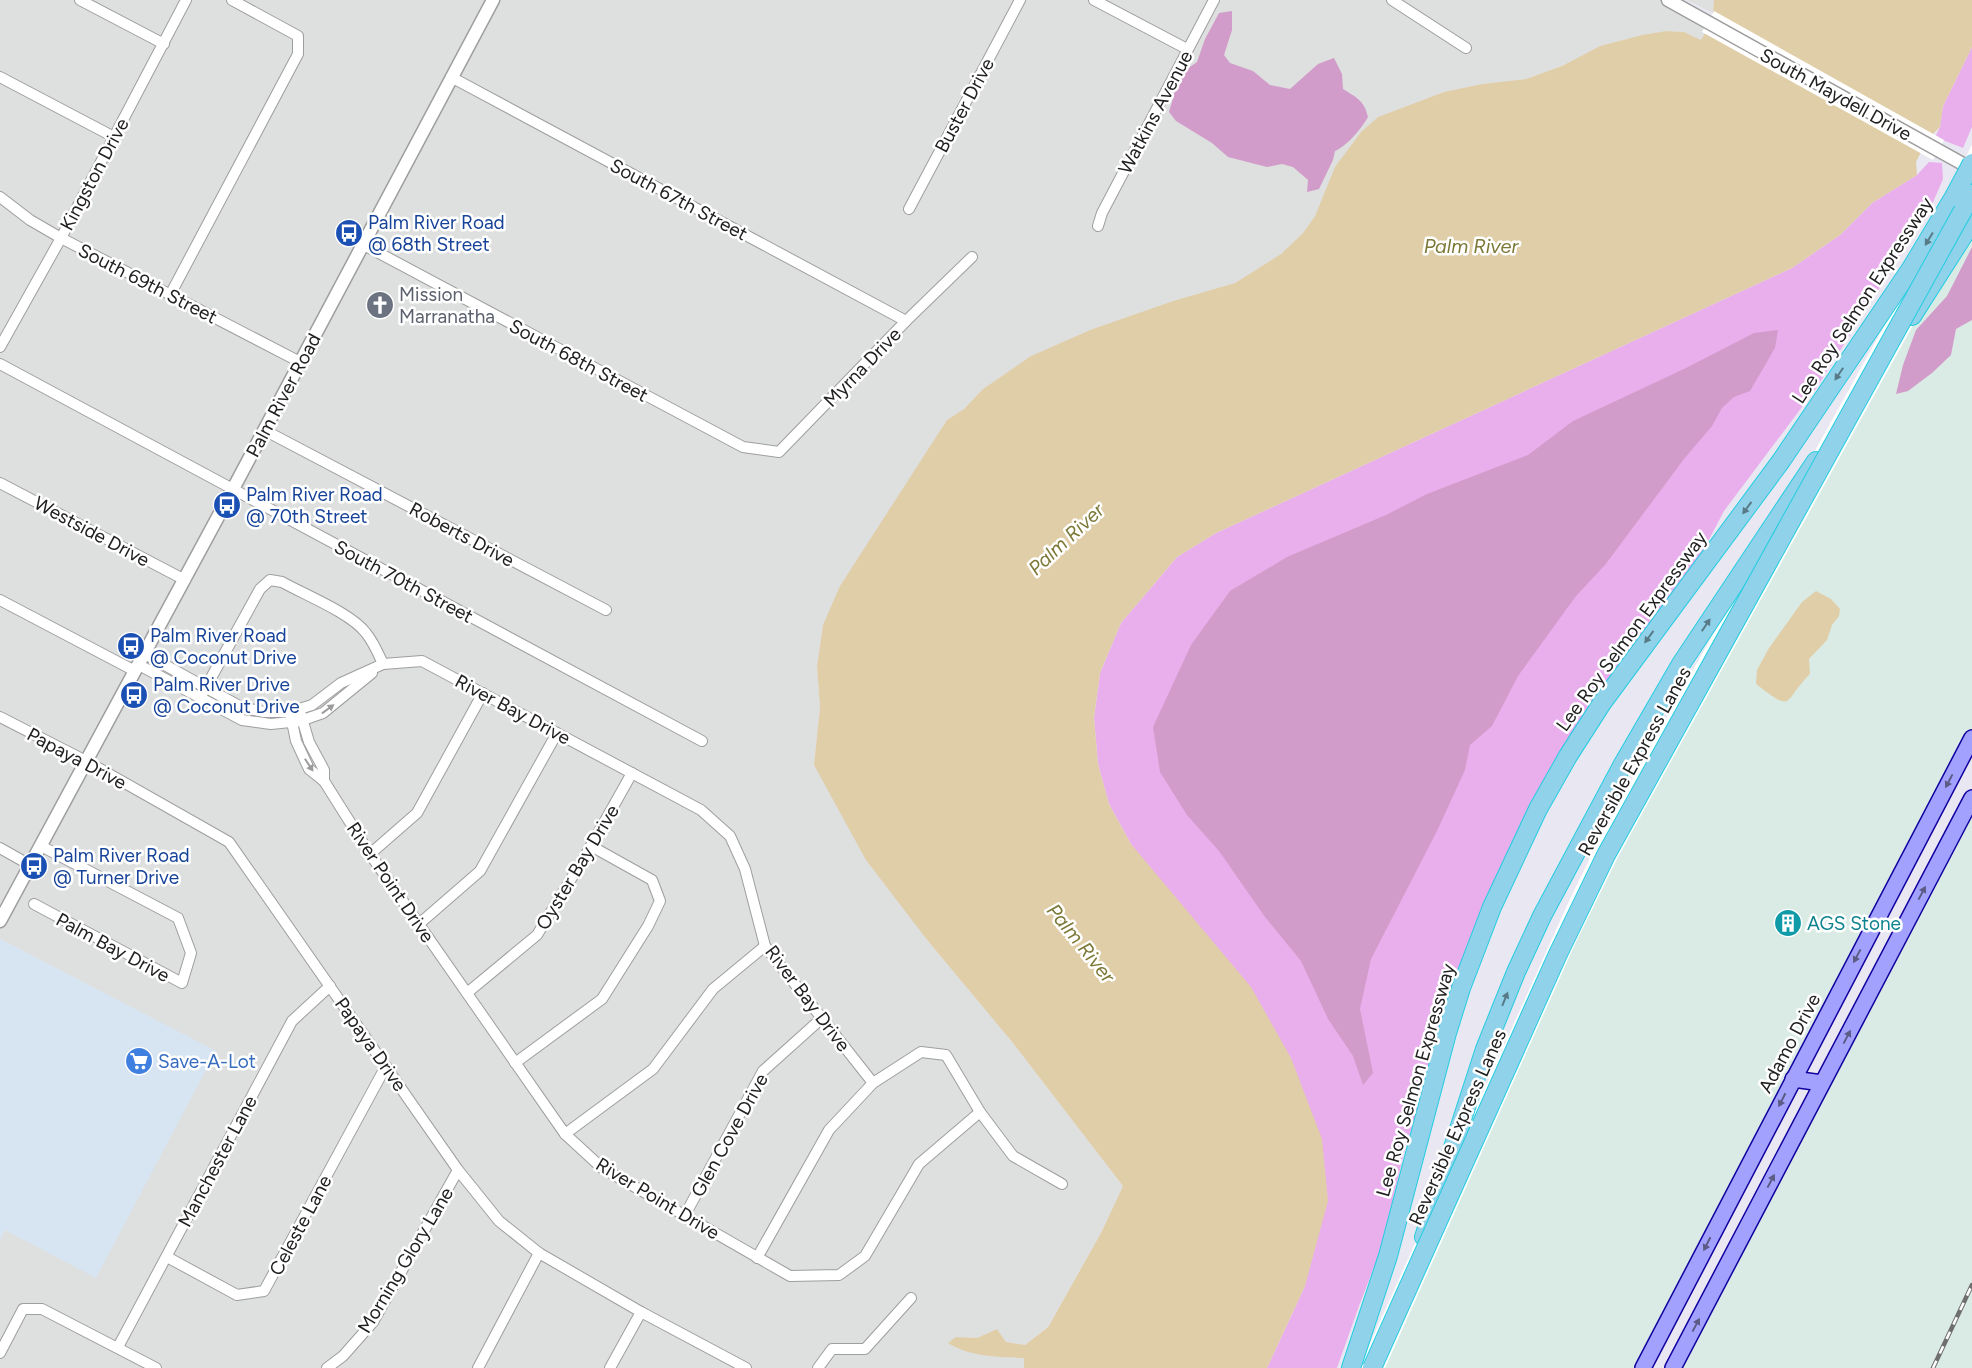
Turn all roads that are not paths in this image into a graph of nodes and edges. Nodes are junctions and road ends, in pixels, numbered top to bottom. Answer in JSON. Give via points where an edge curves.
{"nodes":[{"id":1,"x":80,"y":0,"type":"edge"},
{"id":2,"x":186,"y":0,"type":"edge"},
{"id":3,"x":232,"y":0,"type":"edge"},
{"id":4,"x":492,"y":0,"type":"edge"},
{"id":5,"x":1020,"y":0,"type":"edge"},
{"id":6,"x":1094,"y":0,"type":"edge"},
{"id":7,"x":1214,"y":0,"type":"edge"},
{"id":8,"x":1392,"y":0,"type":"edge"},
{"id":9,"x":1668,"y":0,"type":"edge"},
{"id":10,"x":164,"y":44,"type":"junction"},
{"id":11,"x":1466,"y":48,"type":"dead end"},
{"id":12,"x":1187,"y":49,"type":"junction"},
{"id":13,"x":0,"y":77,"type":"edge"},
{"id":14,"x":451,"y":78,"type":"junction"},
{"id":15,"x":114,"y":136,"type":"junction"},
{"id":16,"x":1972,"y":163,"type":"edge"},
{"id":17,"x":1972,"y":169,"type":"edge"},
{"id":18,"x":1972,"y":194,"type":"edge"},
{"id":19,"x":0,"y":197,"type":"edge"},
{"id":20,"x":909,"y":209,"type":"dead end"},
{"id":21,"x":1972,"y":222,"type":"edge"},
{"id":22,"x":1098,"y":226,"type":"dead end"},
{"id":23,"x":60,"y":238,"type":"junction"},
{"id":24,"x":362,"y":244,"type":"junction"},
{"id":25,"x":972,"y":257,"type":"dead end"},
{"id":26,"x":170,"y":294,"type":"junction"},
{"id":27,"x":906,"y":321,"type":"junction"},
{"id":28,"x":0,"y":348,"type":"edge"},
{"id":29,"x":300,"y":362,"type":"junction"},
{"id":30,"x":0,"y":364,"type":"edge"},
{"id":31,"x":264,"y":430,"type":"junction"},
{"id":32,"x":743,"y":447,"type":"joint"},
{"id":33,"x":0,"y":482,"type":"edge"},
{"id":34,"x":233,"y":489,"type":"junction"},
{"id":35,"x":184,"y":580,"type":"junction"},
{"id":36,"x":0,"y":600,"type":"edge"},
{"id":37,"x":606,"y":610,"type":"dead end"},
{"id":38,"x":139,"y":663,"type":"junction"},
{"id":39,"x":383,"y":664,"type":"junction"},
{"id":40,"x":206,"y":688,"type":"junction"},
{"id":41,"x":483,"y":692,"type":"junction"},
{"id":42,"x":200,"y":698,"type":"junction"},
{"id":43,"x":294,"y":710,"type":"junction"},
{"id":44,"x":0,"y":717,"type":"edge"},
{"id":45,"x":297,"y":721,"type":"junction"},
{"id":46,"x":557,"y":733,"type":"junction"},
{"id":47,"x":1972,"y":738,"type":"edge"},
{"id":48,"x":702,"y":741,"type":"dead end"},
{"id":49,"x":86,"y":760,"type":"junction"},
{"id":50,"x":632,"y":773,"type":"junction"},
{"id":51,"x":1972,"y":798,"type":"edge"},
{"id":52,"x":1934,"y":812,"type":"junction"},
{"id":53,"x":1958,"y":825,"type":"junction"},
{"id":54,"x":41,"y":846,"type":"junction"},
{"id":55,"x":591,"y":846,"type":"junction"},
{"id":56,"x":0,"y":848,"type":"edge"},
{"id":57,"x":370,"y":854,"type":"junction"},
{"id":58,"x":30,"y":864,"type":"junction"},
{"id":59,"x":34,"y":904,"type":"dead end"},
{"id":60,"x":0,"y":921,"type":"edge"},
{"id":61,"x":419,"y":924,"type":"junction"},
{"id":62,"x":765,"y":946,"type":"junction"},
{"id":63,"x":330,"y":986,"type":"junction"},
{"id":64,"x":467,"y":993,"type":"junction"},
{"id":65,"x":822,"y":1018,"type":"junction"},
{"id":66,"x":515,"y":1063,"type":"junction"},
{"id":67,"x":386,"y":1066,"type":"junction"},
{"id":68,"x":1793,"y":1079,"type":"junction"},
{"id":69,"x":873,"y":1083,"type":"junction"},
{"id":70,"x":1822,"y":1083,"type":"junction"},
{"id":71,"x":980,"y":1112,"type":"junction"},
{"id":72,"x":565,"y":1134,"type":"junction"},
{"id":73,"x":458,"y":1170,"type":"junction"},
{"id":74,"x":1062,"y":1184,"type":"dead end"},
{"id":75,"x":685,"y":1215,"type":"junction"},
{"id":76,"x":539,"y":1253,"type":"junction"},
{"id":77,"x":166,"y":1257,"type":"junction"},
{"id":78,"x":757,"y":1258,"type":"junction"},
{"id":79,"x":911,"y":1298,"type":"dead end"},
{"id":80,"x":641,"y":1312,"type":"junction"},
{"id":81,"x":118,"y":1347,"type":"junction"},
{"id":82,"x":0,"y":1352,"type":"edge"},
{"id":83,"x":1645,"y":1363,"type":"edge"},
{"id":84,"x":156,"y":1368,"type":"edge"},
{"id":85,"x":327,"y":1368,"type":"edge"},
{"id":86,"x":478,"y":1368,"type":"edge"},
{"id":87,"x":610,"y":1368,"type":"edge"},
{"id":88,"x":746,"y":1368,"type":"edge"},
{"id":89,"x":818,"y":1368,"type":"edge"},
{"id":90,"x":1351,"y":1368,"type":"edge"},
{"id":91,"x":1372,"y":1368,"type":"edge"},
{"id":92,"x":1382,"y":1368,"type":"edge"},
{"id":93,"x":1669,"y":1368,"type":"edge"},
{"id":94,"x":1673,"y":1368,"type":"edge"}],
"edges":[{"from":1,"to":10,"type":"street"},
{"from":2,"to":10,"type":"street","name":"Kingston Drive"},
{"from":3,"to":26,"type":"street","via":[[298,36],[298,54]]},
{"from":4,"to":14,"type":"street","name":"Palm River Road"},
{"from":5,"to":20,"type":"street","name":"Buster Drive"},
{"from":6,"to":12,"type":"street"},
{"from":7,"to":12,"type":"street","name":"Watkins Avenue"},
{"from":8,"to":11,"type":"street"},
{"from":9,"to":17,"type":"street","name":"South Maydell Drive"},
{"from":10,"to":15,"type":"street","name":"Kingston Drive"},
{"from":12,"to":22,"type":"street","name":"Watkins Avenue"},
{"from":13,"to":15,"type":"street"},
{"from":14,"to":24,"type":"street","name":"Palm River Road"},
{"from":14,"to":27,"type":"street","name":"South 67th Street"},
{"from":15,"to":23,"type":"street","name":"Kingston Drive"},
{"from":16,"to":90,"type":"highway","name":"Lee Roy Selmon Expressway","one_way":true,"bridge":true,"via":[[1912,266],[1782,461],[1602,703],[1538,809],[1492,907],[1459,995],[1391,1248]]},
{"from":18,"to":91,"type":"highway","name":"Reversible Express Lanes","bridge":true,"via":[[1606,855],[1550,970]]},
{"from":19,"to":23,"type":"street","name":"South 69th Street"},
{"from":92,"to":21,"type":"highway","one_way":true,"via":[[1485,1049],[1522,958],[1566,868],[1681,664]]},
{"from":23,"to":26,"type":"street","name":"South 69th Street"},
{"from":23,"to":28,"type":"street","name":"Kingston Drive"},
{"from":24,"to":29,"type":"street","name":"Palm River Road"},
{"from":24,"to":32,"type":"street","name":"South 68th Street"},
{"from":25,"to":27,"type":"street","name":"Myrna Drive"},
{"from":26,"to":29,"type":"street","name":"South 69th Street"},
{"from":27,"to":32,"type":"street","name":"Myrna Drive","via":[[779,452]]},
{"from":29,"to":31,"type":"street","name":"Palm River Road"},
{"from":30,"to":34,"type":"street","name":"South 70th Street"},
{"from":31,"to":34,"type":"street","name":"Palm River Road"},
{"from":31,"to":37,"type":"street","name":"Roberts Drive"},
{"from":33,"to":35,"type":"street","name":"Westside Drive"},
{"from":34,"to":35,"type":"street","name":"Palm River Road"},
{"from":34,"to":48,"type":"street","name":"South 70th Street"},
{"from":35,"to":38,"type":"street","name":"Palm River Road"},
{"from":36,"to":38,"type":"street"},
{"from":38,"to":40,"type":"street","name":"River Bay Drive"},
{"from":38,"to":42,"type":"street"},
{"from":38,"to":49,"type":"street","name":"Palm River Road"},
{"from":39,"to":40,"type":"street","via":[[374,645],[354,621],[282,582],[270,580],[260,589]]},
{"from":39,"to":41,"type":"street","name":"River Bay Drive","via":[[422,661]]},
{"from":39,"to":43,"type":"street","name":"River Bay Drive","via":[[341,683],[312,705]]},
{"from":45,"to":39,"type":"street","one_way":true,"via":[[323,713]]},
{"from":40,"to":42,"type":"street"},
{"from":40,"to":43,"type":"street","name":"River Bay Drive","via":[[241,707],[264,712]]},
{"from":41,"to":46,"type":"street","name":"River Bay Drive"},
{"from":41,"to":57,"type":"street","via":[[417,813]]},
{"from":42,"to":45,"type":"street","via":[[242,720],[271,724]]},
{"from":43,"to":45,"type":"street","name":"River Point Drive"},
{"from":44,"to":49,"type":"street","name":"Papaya Drive"},
{"from":45,"to":57,"type":"street","name":"River Point Drive","via":[[296,741],[309,769],[324,781]]},
{"from":46,"to":50,"type":"street","name":"River Bay Drive"},
{"from":46,"to":61,"type":"street","via":[[480,871]]},
{"from":47,"to":52,"type":"main road","name":"Adamo Drive","one_way":true},
{"from":49,"to":54,"type":"street","name":"Palm River Road"},
{"from":49,"to":63,"type":"street","name":"Papaya Drive","via":[[229,842]]},
{"from":50,"to":55,"type":"street","name":"Oyster Bay Drive"},
{"from":50,"to":62,"type":"street","name":"River Bay Drive","via":[[701,810],[730,836],[745,869]]},
{"from":51,"to":53,"type":"main road"},
{"from":52,"to":53,"type":"main road"},
{"from":52,"to":68,"type":"main road","name":"Adamo Drive","one_way":true},
{"from":70,"to":53,"type":"main road","one_way":true},
{"from":54,"to":58,"type":"street","name":"Palm River Road"},
{"from":54,"to":59,"type":"street","name":"Palm Bay Drive","via":[[178,918],[191,953],[182,983]]},
{"from":55,"to":64,"type":"street","name":"Oyster Bay Drive","via":[[538,935]]},
{"from":55,"to":66,"type":"street","via":[[652,880],[660,901],[602,1000]]},
{"from":56,"to":58,"type":"street"},
{"from":57,"to":61,"type":"street","name":"River Point Drive"},
{"from":58,"to":60,"type":"street","name":"Palm River Road"},
{"from":61,"to":64,"type":"street","name":"River Point Drive"},
{"from":62,"to":65,"type":"street","name":"River Bay Drive"},
{"from":62,"to":72,"type":"street","via":[[713,989],[653,1069]]},
{"from":63,"to":67,"type":"street","name":"Papaya Drive"},
{"from":63,"to":77,"type":"street","name":"Manchester Lane","via":[[292,1021]]},
{"from":64,"to":66,"type":"street","name":"River Point Drive"},
{"from":65,"to":69,"type":"street","name":"River Bay Drive"},
{"from":65,"to":75,"type":"street","name":"Glen Cove Drive","via":[[763,1071]]},
{"from":66,"to":72,"type":"street","name":"River Point Drive"},
{"from":67,"to":73,"type":"street","name":"Papaya Drive"},
{"from":67,"to":77,"type":"street","name":"Celeste Lane","via":[[264,1291],[236,1295]]},
{"from":68,"to":70,"type":"main road"},
{"from":68,"to":83,"type":"main road","name":"Adamo Drive","one_way":true},
{"from":69,"to":71,"type":"street","via":[[921,1052],[946,1055]]},
{"from":69,"to":78,"type":"street","via":[[829,1130]]},
{"from":94,"to":70,"type":"main road","one_way":true},
{"from":71,"to":74,"type":"street","via":[[1014,1156]]},
{"from":71,"to":78,"type":"street","name":"River Point Drive","via":[[919,1164],[865,1256],[839,1275],[790,1276]]},
{"from":72,"to":75,"type":"street","name":"River Point Drive","via":[[602,1168]]},
{"from":73,"to":76,"type":"street","name":"Papaya Drive","via":[[499,1221]]},
{"from":73,"to":85,"type":"street","name":"Morning Glory Lane","via":[[373,1322],[343,1356]]},
{"from":75,"to":78,"type":"street","name":"River Point Drive"},
{"from":76,"to":80,"type":"street","name":"Papaya Drive"},
{"from":76,"to":86,"type":"street"},
{"from":77,"to":81,"type":"street","name":"Manchester Lane"},
{"from":79,"to":89,"type":"street","via":[[865,1349],[832,1349]]},
{"from":80,"to":87,"type":"street"},
{"from":80,"to":88,"type":"street","name":"Papaya Drive"},
{"from":81,"to":82,"type":"street","via":[[42,1309],[23,1309]]},
{"from":81,"to":84,"type":"street"},
{"from":83,"to":93,"type":"main road"}]}
